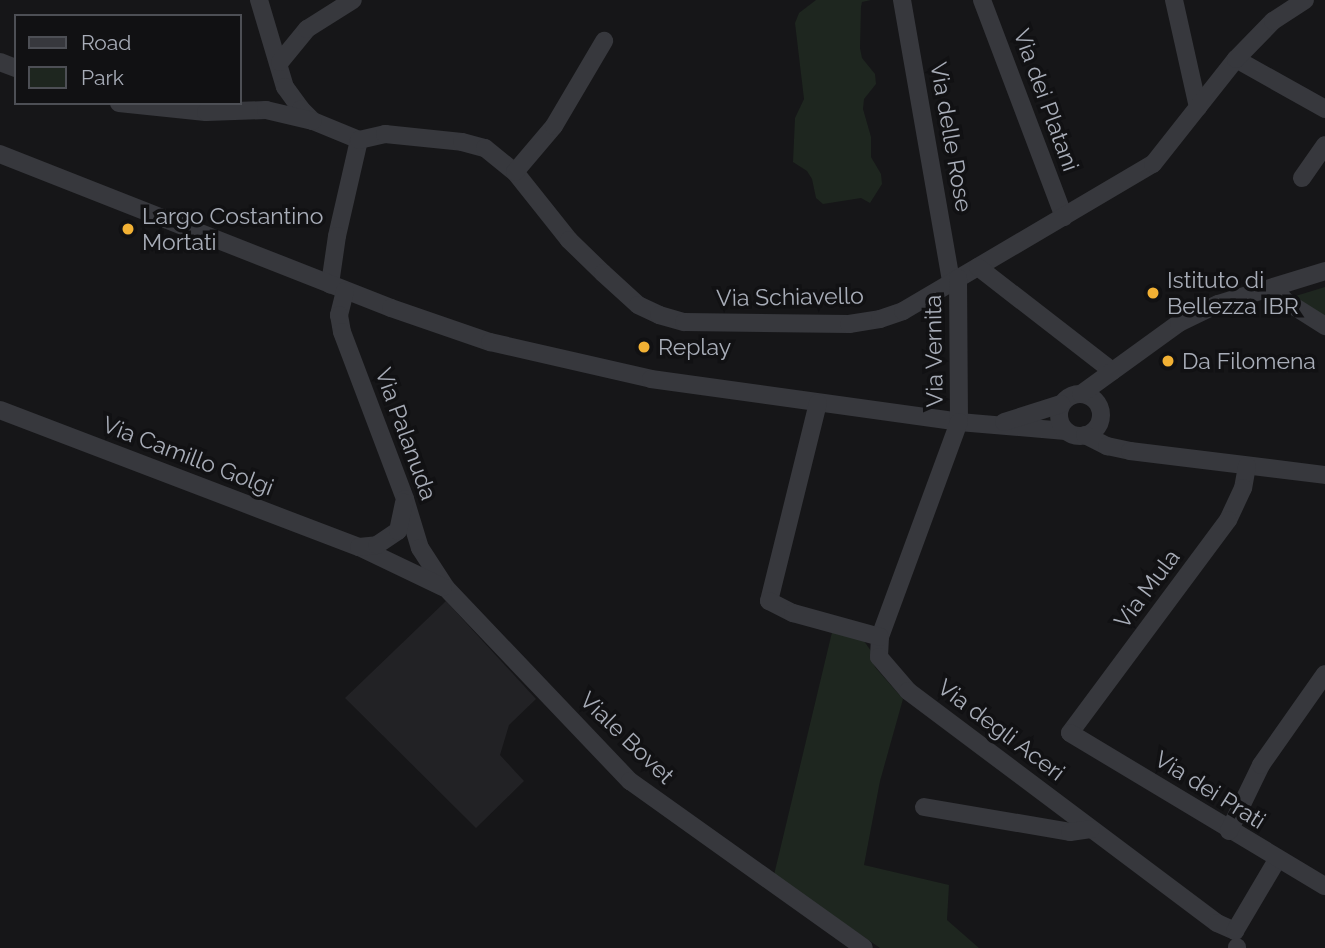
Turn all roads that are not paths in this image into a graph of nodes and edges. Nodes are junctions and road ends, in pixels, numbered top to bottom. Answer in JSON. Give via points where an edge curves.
{"nodes":[{"id":1,"x":259,"y":0,"type":"edge"},
{"id":2,"x":354,"y":0,"type":"edge"},
{"id":3,"x":902,"y":0,"type":"edge"},
{"id":4,"x":982,"y":0,"type":"edge"},
{"id":5,"x":1174,"y":0,"type":"edge"},
{"id":6,"x":1305,"y":0,"type":"edge"},
{"id":7,"x":604,"y":41,"type":"dead end"},
{"id":8,"x":1236,"y":59,"type":"junction"},
{"id":9,"x":280,"y":62,"type":"junction"},
{"id":10,"x":138,"y":105,"type":"edge"},
{"id":11,"x":1198,"y":107,"type":"junction"},
{"id":12,"x":1325,"y":109,"type":"edge"},
{"id":13,"x":313,"y":121,"type":"junction"},
{"id":14,"x":359,"y":140,"type":"junction"},
{"id":15,"x":1325,"y":145,"type":"edge"},
{"id":16,"x":0,"y":154,"type":"edge"},
{"id":17,"x":515,"y":172,"type":"junction"},
{"id":18,"x":1302,"y":178,"type":"dead end"},
{"id":19,"x":1064,"y":217,"type":"junction"},
{"id":20,"x":978,"y":267,"type":"junction"},
{"id":21,"x":1325,"y":271,"type":"edge"},
{"id":22,"x":954,"y":280,"type":"junction"},
{"id":23,"x":1274,"y":287,"type":"junction"},
{"id":24,"x":337,"y":288,"type":"junction"},
{"id":25,"x":1325,"y":326,"type":"edge"},
{"id":26,"x":1128,"y":360,"type":"junction"},
{"id":27,"x":1112,"y":371,"type":"junction"},
{"id":28,"x":1081,"y":394,"type":"junction"},
{"id":29,"x":818,"y":403,"type":"junction"},
{"id":30,"x":1061,"y":404,"type":"junction"},
{"id":31,"x":0,"y":410,"type":"edge"},
{"id":32,"x":1100,"y":412,"type":"junction"},
{"id":33,"x":959,"y":422,"type":"junction"},
{"id":34,"x":996,"y":424,"type":"junction"},
{"id":35,"x":1066,"y":431,"type":"junction"},
{"id":36,"x":1085,"y":435,"type":"junction"},
{"id":37,"x":1129,"y":451,"type":"junction"},
{"id":38,"x":1247,"y":466,"type":"junction"},
{"id":39,"x":1325,"y":475,"type":"edge"},
{"id":40,"x":405,"y":499,"type":"junction"},
{"id":41,"x":359,"y":547,"type":"junction"},
{"id":42,"x":446,"y":588,"type":"junction"},
{"id":43,"x":880,"y":637,"type":"junction"},
{"id":44,"x":1325,"y":674,"type":"edge"},
{"id":45,"x":1070,"y":733,"type":"joint"},
{"id":46,"x":924,"y":807,"type":"dead end"},
{"id":47,"x":1091,"y":829,"type":"junction"},
{"id":48,"x":1229,"y":831,"type":"junction"},
{"id":49,"x":1277,"y":860,"type":"junction"},
{"id":50,"x":1325,"y":886,"type":"edge"},
{"id":51,"x":1236,"y":944,"type":"edge"},
{"id":52,"x":864,"y":948,"type":"edge"}],
"edges":[{"from":1,"to":9,"type":"street"},
{"from":2,"to":9,"type":"street","via":[[306,29]]},
{"from":3,"to":22,"type":"street","name":"Via delle Rose"},
{"from":4,"to":19,"type":"street","name":"Via dei Platani"},
{"from":5,"to":11,"type":"street"},
{"from":6,"to":8,"type":"street","name":"Via Schiavello","via":[[1273,21]]},
{"from":7,"to":17,"type":"street","via":[[554,126]]},
{"from":8,"to":11,"type":"street","name":"Via Schiavello"},
{"from":8,"to":12,"type":"street"},
{"from":9,"to":13,"type":"street","via":[[285,87]]},
{"from":10,"to":13,"type":"street","via":[[206,112],[266,110]]},
{"from":11,"to":19,"type":"street","name":"Via Schiavello","via":[[1153,164]]},
{"from":13,"to":14,"type":"street"},
{"from":14,"to":17,"type":"street","name":"Via Schiavello","via":[[385,134],[462,142],[485,148]]},
{"from":14,"to":24,"type":"street","name":"Via Palanuda","via":[[337,236]]},
{"from":15,"to":18,"type":"street"},
{"from":16,"to":24,"type":"street"},
{"from":17,"to":22,"type":"street","name":"Via Schiavello","via":[[569,240],[638,304],[684,322],[849,324],[903,311]]},
{"from":19,"to":20,"type":"street","name":"Via Schiavello"},
{"from":20,"to":22,"type":"street","name":"Via Schiavello"},
{"from":20,"to":27,"type":"street"},
{"from":21,"to":23,"type":"street"},
{"from":22,"to":33,"type":"street","name":"Via Vernita"},
{"from":23,"to":25,"type":"street","via":[[1284,300]]},
{"from":23,"to":26,"type":"street","via":[[1217,304],[1179,323]]},
{"from":24,"to":29,"type":"street","via":[[490,342],[573,363]]},
{"from":24,"to":40,"type":"street","name":"Via Palanuda","via":[[342,332]]},
{"from":26,"to":27,"type":"street"},
{"from":26,"to":32,"type":"street","via":[[1107,389]]},
{"from":27,"to":28,"type":"street"},
{"from":28,"to":30,"type":"street","via":[[1069,396]]},
{"from":28,"to":32,"type":"street","via":[[1093,398]]},
{"from":29,"to":33,"type":"street"},
{"from":29,"to":43,"type":"street","via":[[769,601],[793,613]]},
{"from":30,"to":34,"type":"street"},
{"from":30,"to":35,"type":"street","via":[[1058,416]]},
{"from":31,"to":41,"type":"street","name":"Via Camillo Golgi"},
{"from":32,"to":36,"type":"street","via":[[1096,428]]},
{"from":32,"to":37,"type":"street","via":[[1112,436]]},
{"from":33,"to":34,"type":"street"},
{"from":33,"to":43,"type":"street"},
{"from":34,"to":35,"type":"street"},
{"from":35,"to":36,"type":"street"},
{"from":36,"to":37,"type":"street"},
{"from":37,"to":38,"type":"street"},
{"from":38,"to":39,"type":"street"},
{"from":38,"to":45,"type":"street","name":"Via Mula","via":[[1243,488],[1228,520]]},
{"from":40,"to":41,"type":"street","via":[[398,531],[377,545]]},
{"from":40,"to":42,"type":"street","name":"Via Palanuda","via":[[420,548]]},
{"from":41,"to":42,"type":"street","name":"Via Camillo Golgi"},
{"from":42,"to":52,"type":"street","name":"Viale Bovet","via":[[630,781]]},
{"from":43,"to":47,"type":"street","name":"Via degli Aceri","via":[[879,657],[908,691]]},
{"from":44,"to":48,"type":"street","via":[[1261,765]]},
{"from":45,"to":48,"type":"street","name":"Via dei Prati"},
{"from":46,"to":47,"type":"street","via":[[1070,832]]},
{"from":47,"to":51,"type":"street","name":"Via degli Aceri","via":[[1217,923]]},
{"from":48,"to":49,"type":"street","name":"Via dei Prati"},
{"from":49,"to":50,"type":"street","name":"Via dei Prati"},
{"from":49,"to":51,"type":"street","name":"Via degli Aceri"}]}
